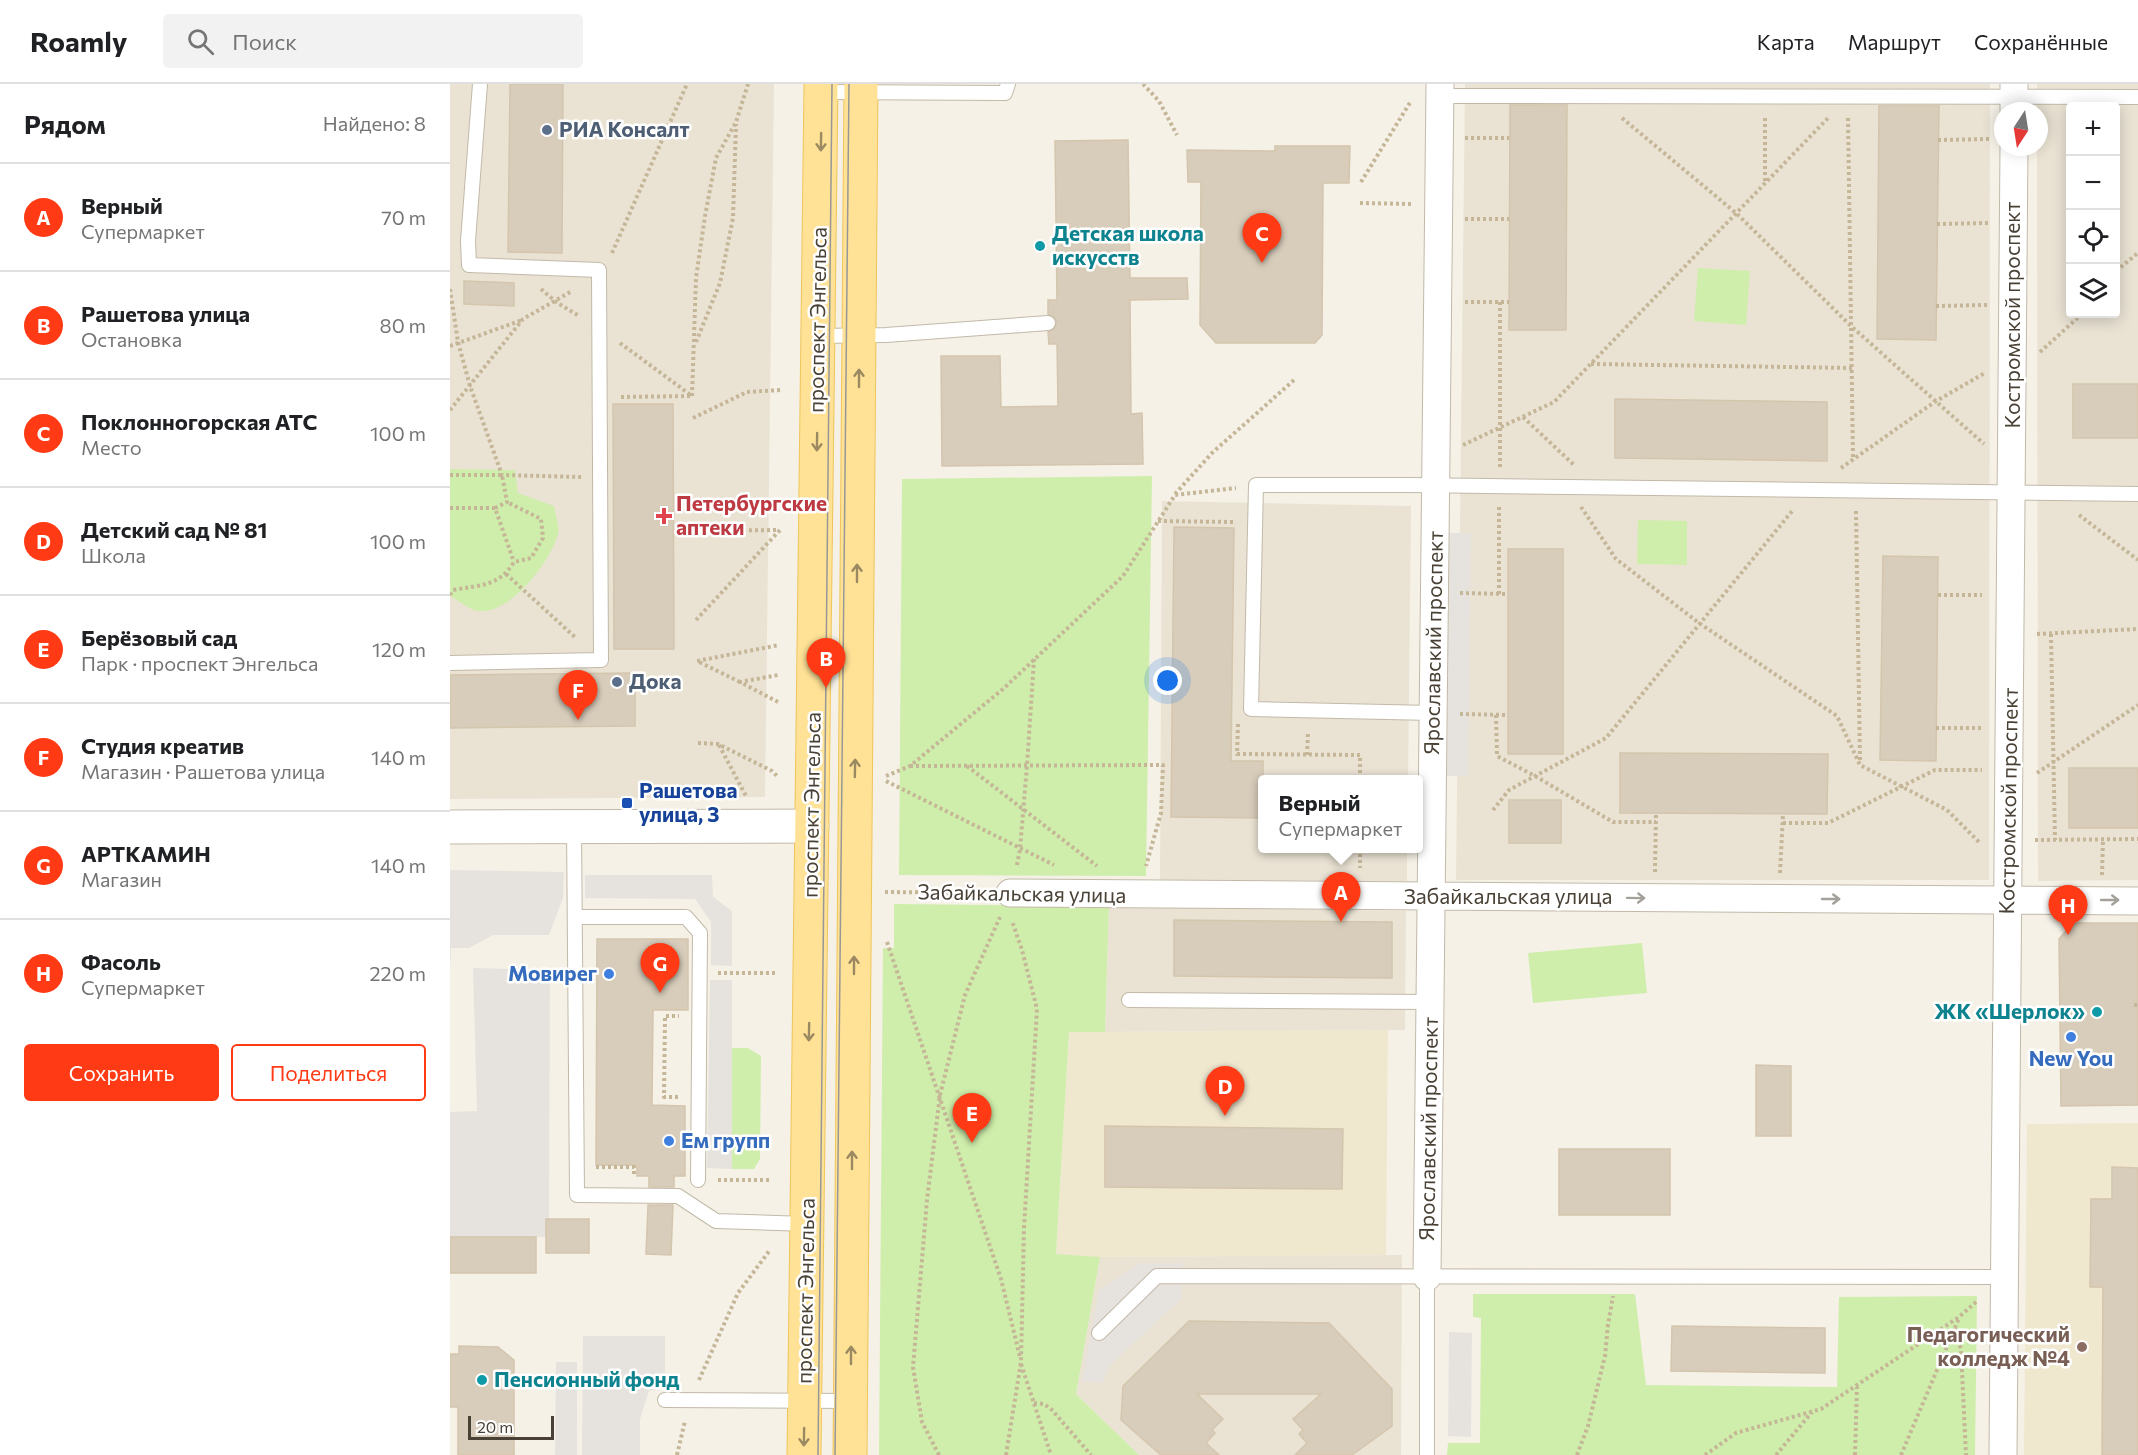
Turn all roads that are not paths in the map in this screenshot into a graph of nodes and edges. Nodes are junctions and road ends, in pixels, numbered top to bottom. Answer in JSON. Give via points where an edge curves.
{"nodes":[{"id":1,"x":480,"y":84,"type":"edge"},
{"id":2,"x":1008,"y":84,"type":"edge"},
{"id":3,"x":821,"y":88,"type":"edge"},
{"id":4,"x":861,"y":88,"type":"edge"},
{"id":5,"x":1440,"y":90,"type":"edge"},
{"id":6,"x":2014,"y":97,"type":"edge"},
{"id":7,"x":2138,"y":97,"type":"edge"},
{"id":8,"x":2006,"y":156,"type":"edge"},
{"id":9,"x":1048,"y":323,"type":"dead end"},
{"id":10,"x":859,"y":335,"type":"junction"},
{"id":11,"x":818,"y":336,"type":"junction"},
{"id":12,"x":1435,"y":486,"type":"junction"},
{"id":13,"x":2012,"y":492,"type":"junction"},
{"id":14,"x":2138,"y":494,"type":"edge"},
{"id":15,"x":450,"y":663,"type":"edge"},
{"id":16,"x":1433,"y":713,"type":"junction"},
{"id":17,"x":812,"y":826,"type":"junction"},
{"id":18,"x":855,"y":826,"type":"junction"},
{"id":19,"x":450,"y":827,"type":"edge"},
{"id":20,"x":574,"y":827,"type":"junction"},
{"id":21,"x":1431,"y":895,"type":"junction"},
{"id":22,"x":1008,"y":899,"type":"road end"},
{"id":23,"x":2008,"y":900,"type":"junction"},
{"id":24,"x":2138,"y":900,"type":"edge"},
{"id":25,"x":576,"y":916,"type":"junction"},
{"id":26,"x":1129,"y":1000,"type":"dead end"},
{"id":27,"x":1430,"y":1002,"type":"junction"},
{"id":28,"x":698,"y":1180,"type":"road end"},
{"id":29,"x":806,"y":1224,"type":"junction"},
{"id":30,"x":1427,"y":1277,"type":"junction"},
{"id":31,"x":2004,"y":1277,"type":"junction"},
{"id":32,"x":1099,"y":1333,"type":"dead end"},
{"id":33,"x":665,"y":1400,"type":"dead end"},
{"id":34,"x":804,"y":1401,"type":"junction"},
{"id":35,"x":850,"y":1401,"type":"junction"},
{"id":36,"x":804,"y":1455,"type":"edge"},
{"id":37,"x":850,"y":1455,"type":"edge"},
{"id":38,"x":1426,"y":1455,"type":"edge"},
{"id":39,"x":2003,"y":1455,"type":"edge"}],
"edges":[{"from":1,"to":15,"type":"lane","via":[[469,264],[599,270],[601,660]]},
{"from":2,"to":4,"type":"lane","via":[[1005,93]]},
{"from":3,"to":4,"type":"lane"},
{"from":3,"to":11,"type":"main road","name":"проспект Энгельса","one_way":true},
{"from":4,"to":10,"type":"main road","name":"проспект Энгельса"},
{"from":5,"to":6,"type":"lane","via":[[1596,97]]},
{"from":5,"to":12,"type":"street","name":"Ярославский проспект"},
{"from":6,"to":7,"type":"lane"},
{"from":8,"to":13,"type":"street","name":"Костромской проспект"},
{"from":9,"to":10,"type":"lane"},
{"from":10,"to":11,"type":"lane"},
{"from":18,"to":10,"type":"main road","name":"проспект Энгельса","one_way":true},
{"from":11,"to":17,"type":"main road","name":"проспект Энгельса","one_way":true},
{"from":12,"to":13,"type":"lane"},
{"from":12,"to":16,"type":"street","name":"Ярославский проспект"},
{"from":12,"to":16,"type":"lane","via":[[1256,485],[1251,709]]},
{"from":13,"to":14,"type":"lane"},
{"from":13,"to":23,"type":"street","name":"Костромской проспект"},
{"from":16,"to":21,"type":"street","name":"Ярославский проспект"},
{"from":17,"to":18,"type":"main road"},
{"from":17,"to":20,"type":"street"},
{"from":17,"to":29,"type":"main road","name":"проспект Энгельса","one_way":true},
{"from":35,"to":18,"type":"main road","name":"проспект Энгельса","one_way":true},
{"from":19,"to":20,"type":"street"},
{"from":20,"to":25,"type":"lane"},
{"from":21,"to":22,"type":"street","name":"Забайкальская улица"},
{"from":21,"to":23,"type":"street","name":"Забайкальская улица","one_way":true},
{"from":21,"to":27,"type":"street","name":"Ярославский проспект"},
{"from":23,"to":24,"type":"street","name":"Забайкальская улица","one_way":true},
{"from":23,"to":31,"type":"street","name":"Костромской проспект"},
{"from":25,"to":28,"type":"lane","via":[[686,917],[700,933]]},
{"from":25,"to":29,"type":"lane","via":[[577,1195],[678,1196],[716,1221]]},
{"from":26,"to":27,"type":"lane"},
{"from":27,"to":30,"type":"street","name":"Ярославский проспект"},
{"from":29,"to":34,"type":"main road","name":"проспект Энгельса"},
{"from":30,"to":31,"type":"lane"},
{"from":30,"to":32,"type":"lane","via":[[1156,1276]]},
{"from":30,"to":38,"type":"lane","name":"Ярославский проспект"},
{"from":31,"to":39,"type":"street","name":"Костромской проспект"},
{"from":33,"to":34,"type":"lane"},
{"from":34,"to":35,"type":"lane"},
{"from":34,"to":36,"type":"main road","name":"проспект Энгельса","one_way":true},
{"from":35,"to":37,"type":"main road","name":"проспект Энгельса"}]}
